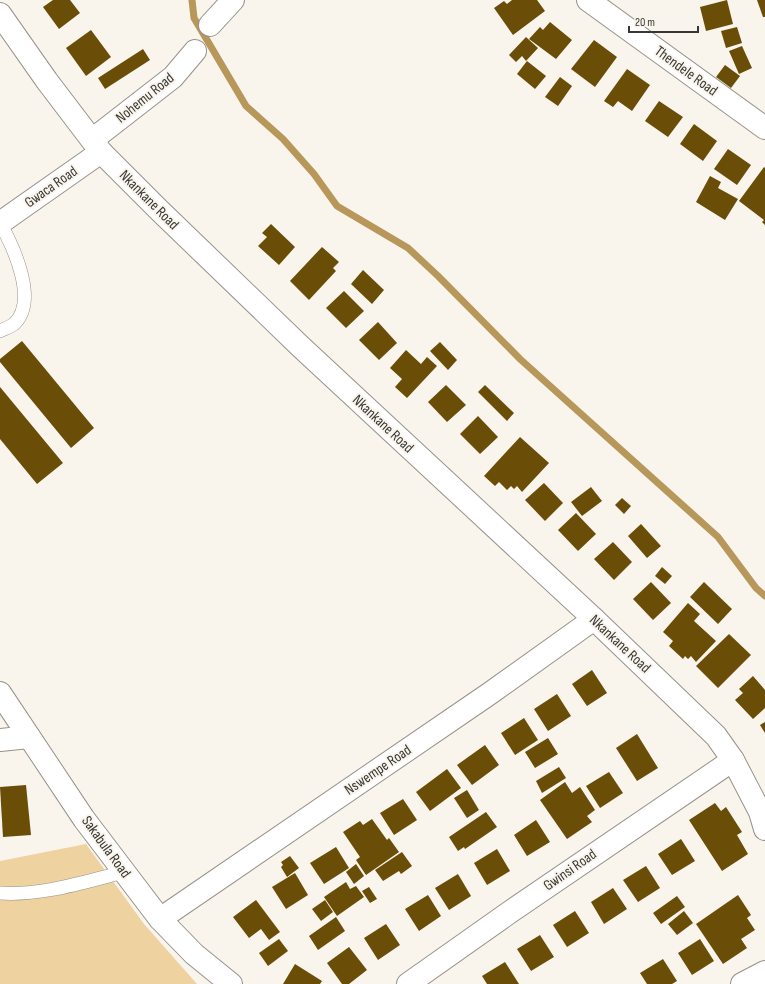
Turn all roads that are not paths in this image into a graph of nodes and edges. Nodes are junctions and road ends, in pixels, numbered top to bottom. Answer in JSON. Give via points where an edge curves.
{"nodes":[{"id":1,"x":234,"y":0,"type":"edge"},
{"id":2,"x":591,"y":0,"type":"edge"},
{"id":3,"x":0,"y":14,"type":"edge"},
{"id":4,"x":210,"y":26,"type":"dead end"},
{"id":5,"x":194,"y":51,"type":"dead end"},
{"id":6,"x":765,"y":128,"type":"edge"},
{"id":7,"x":97,"y":146,"type":"junction"},
{"id":8,"x":0,"y":223,"type":"edge"},
{"id":9,"x":0,"y":332,"type":"edge"},
{"id":10,"x":594,"y":619,"type":"junction"},
{"id":11,"x":0,"y":693,"type":"edge"},
{"id":12,"x":28,"y":737,"type":"junction"},
{"id":13,"x":0,"y":740,"type":"edge"},
{"id":14,"x":733,"y":760,"type":"junction"},
{"id":15,"x":765,"y":829,"type":"edge"},
{"id":16,"x":124,"y":872,"type":"junction"},
{"id":17,"x":0,"y":893,"type":"edge"},
{"id":18,"x":160,"y":919,"type":"junction"},
{"id":19,"x":765,"y":972,"type":"edge"},
{"id":20,"x":231,"y":984,"type":"edge"},
{"id":21,"x":408,"y":984,"type":"edge"},
{"id":22,"x":742,"y":984,"type":"edge"}],
"edges":[{"from":1,"to":4,"type":"street"},
{"from":2,"to":6,"type":"street","name":"Thendele Road"},
{"from":3,"to":7,"type":"street","name":"Nkankane Road"},
{"from":5,"to":7,"type":"street","name":"Nohemu Road","via":[[173,77]]},
{"from":7,"to":8,"type":"street","name":"Gwaca Road"},
{"from":7,"to":10,"type":"street","name":"Nkankane Road","via":[[301,348]]},
{"from":8,"to":9,"type":"lane","via":[[11,242],[23,278],[24,296],[20,316]]},
{"from":10,"to":14,"type":"street","name":"Nkankane Road","via":[[716,736]]},
{"from":10,"to":18,"type":"street","name":"Nswempe Road","via":[[476,703]]},
{"from":11,"to":12,"type":"street","name":"Sakabula Road"},
{"from":12,"to":13,"type":"street"},
{"from":12,"to":16,"type":"street","name":"Sakabula Road"},
{"from":14,"to":15,"type":"street","name":"Nkankane Road","via":[[760,812]]},
{"from":14,"to":21,"type":"street","name":"Gwinsi Road"},
{"from":16,"to":17,"type":"lane","via":[[40,891]]},
{"from":16,"to":18,"type":"street","name":"Sakabula Road"},
{"from":18,"to":20,"type":"street","name":"Sakabula Road","via":[[194,954]]},
{"from":19,"to":22,"type":"street"}]}
